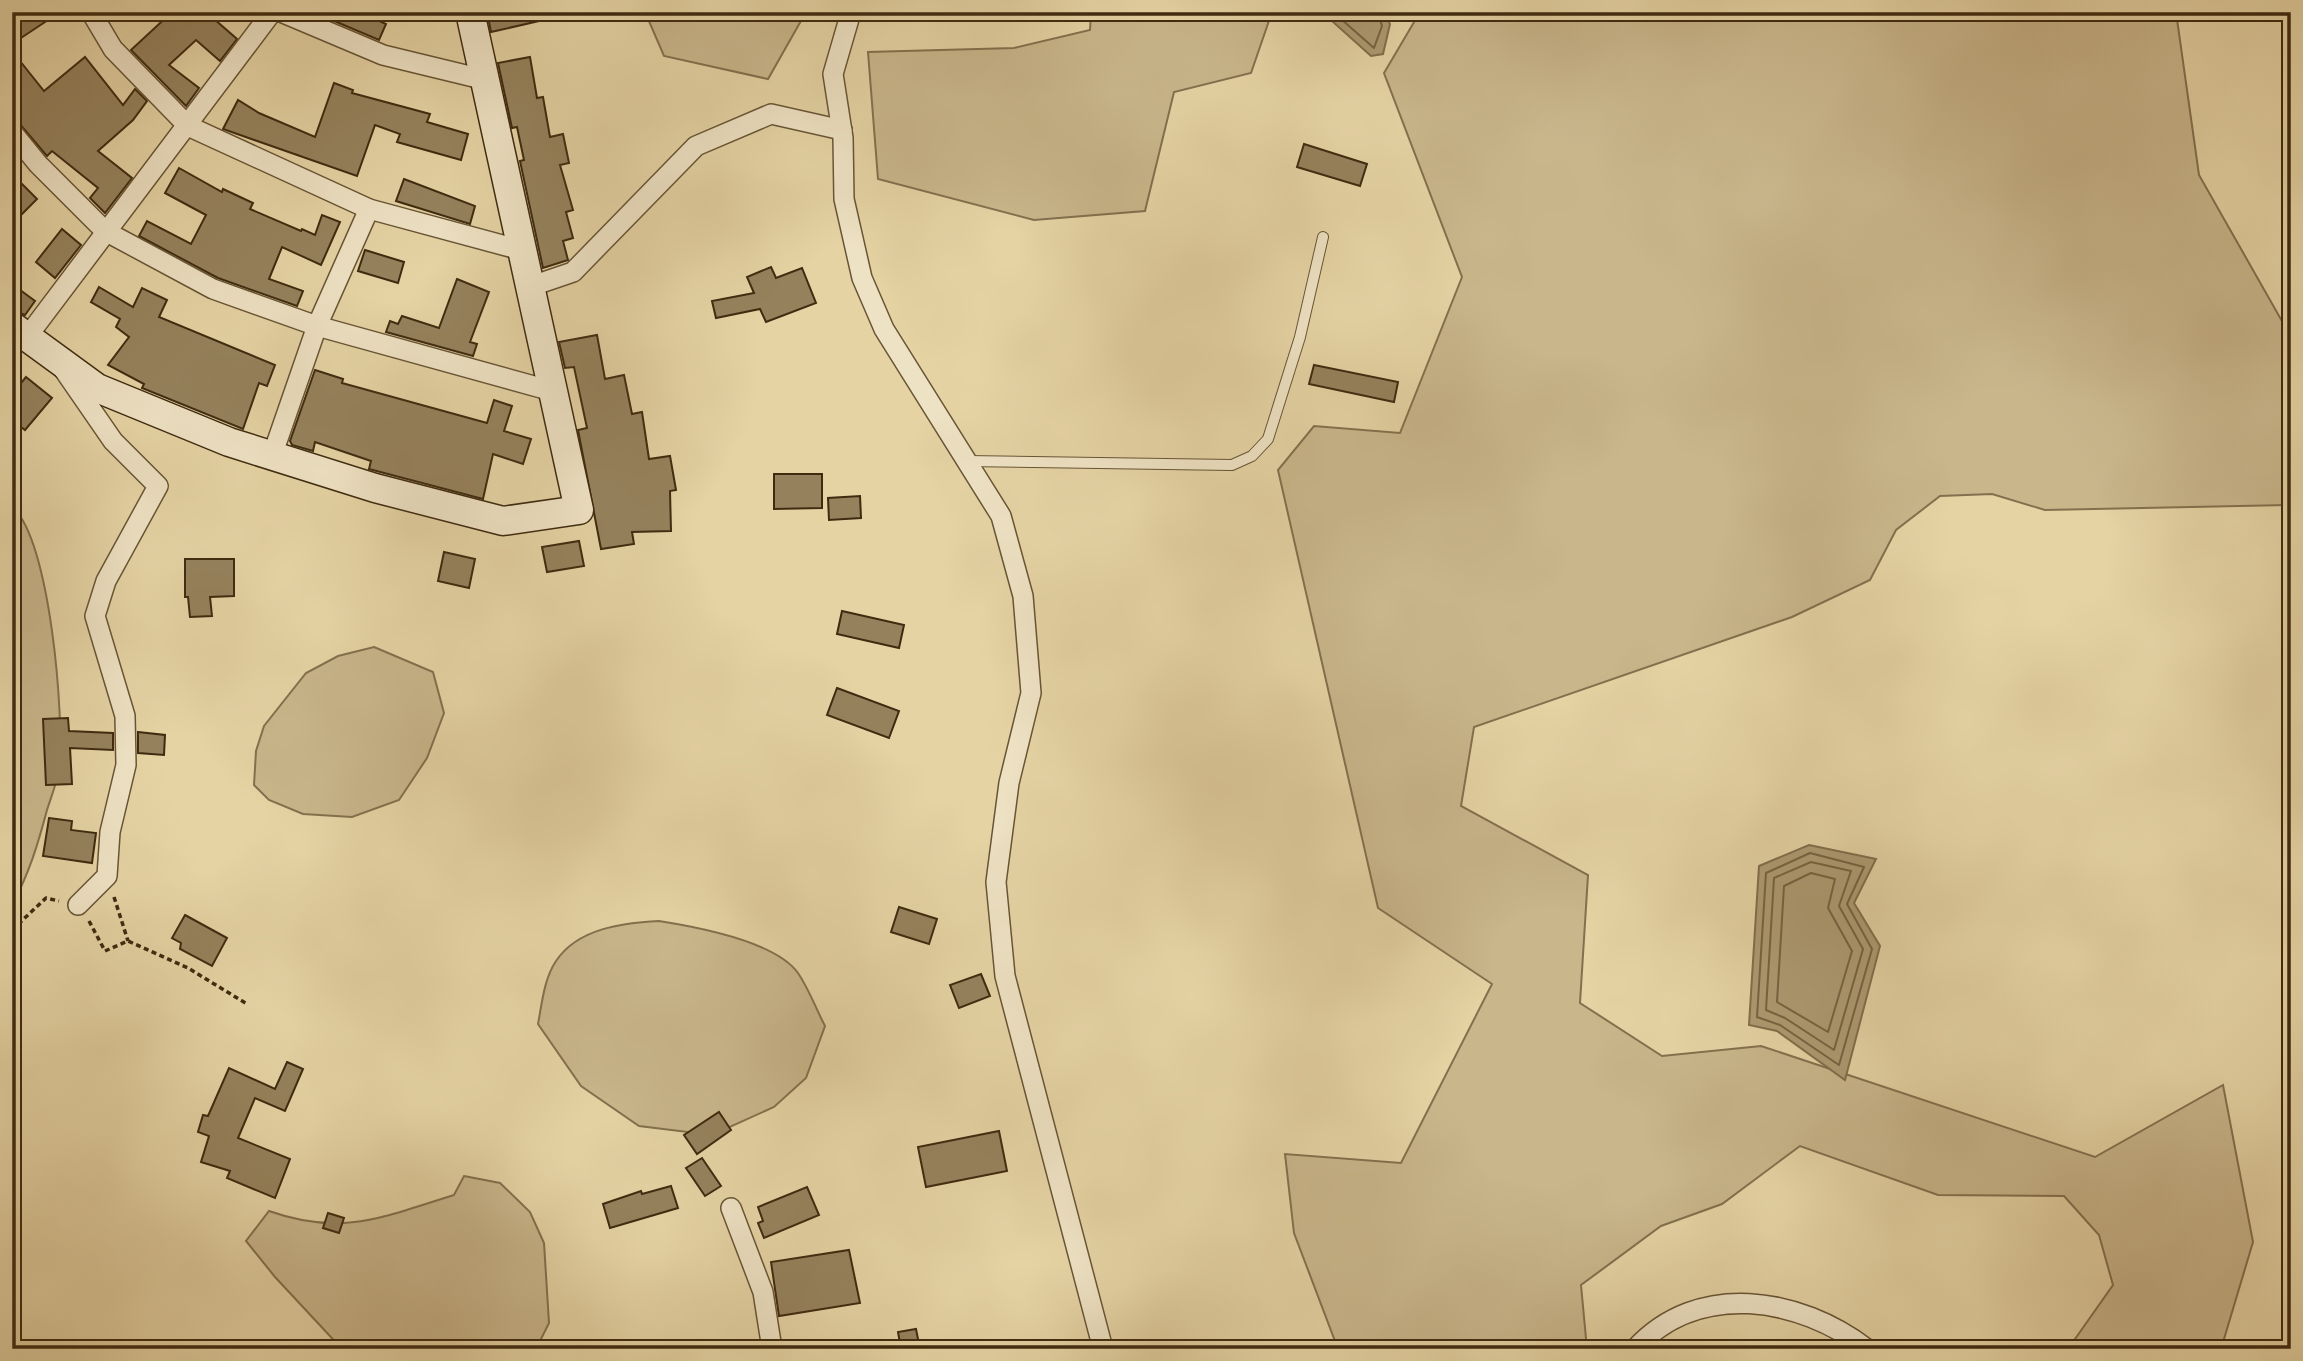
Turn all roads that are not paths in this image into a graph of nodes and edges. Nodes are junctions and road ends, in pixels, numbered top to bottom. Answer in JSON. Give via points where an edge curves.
{"nodes":[{"id":1,"x":91,"y":12,"type":"edge"},
{"id":2,"x":272,"y":12,"type":"edge"},
{"id":3,"x":281,"y":12,"type":"edge"},
{"id":4,"x":470,"y":12,"type":"edge"},
{"id":5,"x":851,"y":12,"type":"edge"},
{"id":6,"x":482,"y":79,"type":"junction"},
{"id":7,"x":188,"y":126,"type":"junction"},
{"id":8,"x":842,"y":130,"type":"junction"},
{"id":9,"x":12,"y":132,"type":"edge"},
{"id":10,"x":369,"y":209,"type":"junction"},
{"id":11,"x":105,"y":230,"type":"junction"},
{"id":12,"x":1323,"y":237,"type":"dead end"},
{"id":13,"x":521,"y":250,"type":"junction"},
{"id":14,"x":529,"y":287,"type":"junction"},
{"id":15,"x":317,"y":326,"type":"junction"},
{"id":16,"x":20,"y":332,"type":"edge"},
{"id":17,"x":55,"y":358,"type":"junction"},
{"id":18,"x":552,"y":391,"type":"junction"},
{"id":19,"x":272,"y":456,"type":"junction"},
{"id":20,"x":965,"y":461,"type":"junction"},
{"id":21,"x":78,"y":905,"type":"road end"},
{"id":22,"x":731,"y":1208,"type":"dead end"},
{"id":23,"x":772,"y":1349,"type":"edge"},
{"id":24,"x":1103,"y":1349,"type":"edge"},
{"id":25,"x":1635,"y":1349,"type":"edge"},
{"id":26,"x":1867,"y":1349,"type":"edge"}],
"edges":[{"from":1,"to":7,"type":"street","via":[[113,49]]},
{"from":2,"to":7,"type":"street"},
{"from":3,"to":6,"type":"street","via":[[383,55]]},
{"from":4,"to":6,"type":"street"},
{"from":5,"to":8,"type":"street","via":[[833,74]]},
{"from":6,"to":13,"type":"street"},
{"from":7,"to":10,"type":"street"},
{"from":7,"to":11,"type":"street"},
{"from":8,"to":14,"type":"street","via":[[771,114],[696,146],[573,272]]},
{"from":8,"to":20,"type":"street","via":[[844,199],[862,278],[884,329]]},
{"from":9,"to":11,"type":"street"},
{"from":10,"to":13,"type":"street"},
{"from":10,"to":15,"type":"street"},
{"from":11,"to":15,"type":"street","via":[[213,289]]},
{"from":11,"to":16,"type":"street"},
{"from":12,"to":20,"type":"lane","via":[[1280,408],[1268,439],[1252,456],[1232,465]]},
{"from":13,"to":14,"type":"street"},
{"from":14,"to":18,"type":"street"},
{"from":15,"to":18,"type":"street"},
{"from":15,"to":19,"type":"street"},
{"from":16,"to":17,"type":"street"},
{"from":17,"to":19,"type":"street","via":[[97,388]]},
{"from":17,"to":21,"type":"street","via":[[113,441],[158,486],[106,581],[95,616],[125,716],[126,765],[110,832],[107,876]]},
{"from":18,"to":19,"type":"street","via":[[579,510],[503,521]]},
{"from":20,"to":24,"type":"street","via":[[1001,516],[1023,596],[1031,693],[1009,783],[996,882],[1004,976]]},
{"from":22,"to":23,"type":"street","via":[[763,1292]]},
{"from":25,"to":26,"type":"street","via":[[1646,1336],[1679,1316],[1715,1303],[1748,1301],[1820,1320]]}]}
